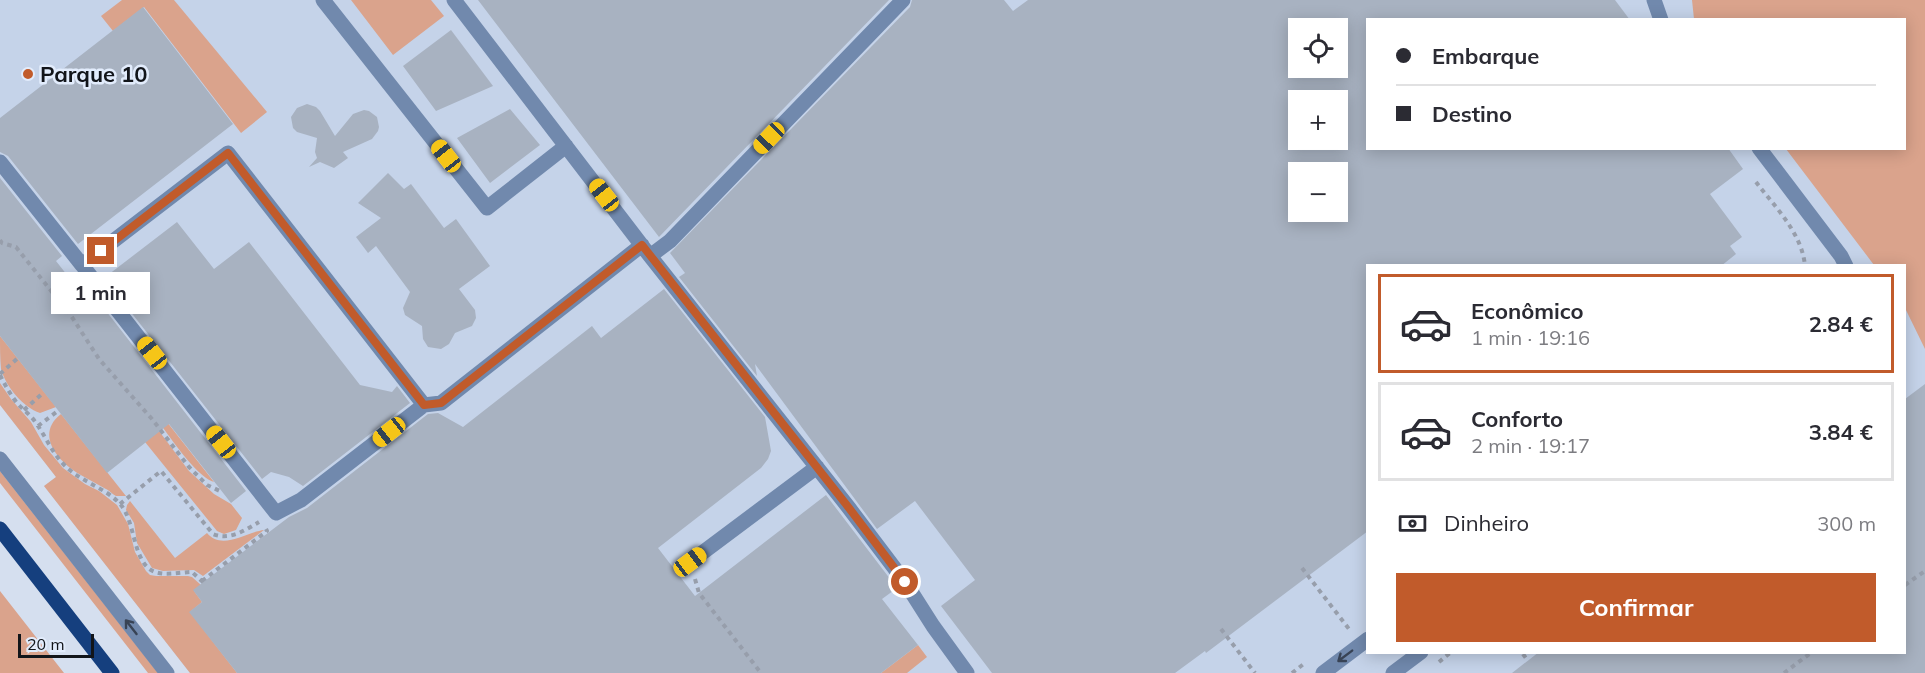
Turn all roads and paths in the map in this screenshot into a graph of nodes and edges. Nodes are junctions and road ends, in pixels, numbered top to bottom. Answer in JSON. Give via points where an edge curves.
{"nodes":[{"id":1,"x":323,"y":0,"type":"edge"},
{"id":2,"x":454,"y":0,"type":"edge"},
{"id":3,"x":903,"y":0,"type":"edge"},
{"id":4,"x":1654,"y":0,"type":"edge"},
{"id":5,"x":1660,"y":18,"type":"edge"},
{"id":6,"x":566,"y":146,"type":"junction"},
{"id":7,"x":1761,"y":150,"type":"edge"},
{"id":8,"x":0,"y":162,"type":"edge"},
{"id":9,"x":1756,"y":182,"type":"dead end"},
{"id":10,"x":0,"y":240,"type":"edge"},
{"id":11,"x":646,"y":250,"type":"junction"},
{"id":12,"x":1805,"y":264,"type":"edge"},
{"id":13,"x":1845,"y":264,"type":"edge"},
{"id":14,"x":82,"y":265,"type":"junction"},
{"id":15,"x":65,"y":292,"type":"dead end"},
{"id":16,"x":59,"y":297,"type":"junction"},
{"id":17,"x":18,"y":358,"type":"dead end"},
{"id":18,"x":0,"y":375,"type":"edge"},
{"id":19,"x":44,"y":392,"type":"dead end"},
{"id":20,"x":424,"y":405,"type":"junction"},
{"id":21,"x":24,"y":410,"type":"junction"},
{"id":22,"x":59,"y":410,"type":"dead end"},
{"id":23,"x":38,"y":426,"type":"junction"},
{"id":24,"x":0,"y":459,"type":"edge"},
{"id":25,"x":817,"y":467,"type":"junction"},
{"id":26,"x":222,"y":492,"type":"dead end"},
{"id":27,"x":120,"y":504,"type":"junction"},
{"id":28,"x":266,"y":518,"type":"dead end"},
{"id":29,"x":0,"y":529,"type":"edge"},
{"id":30,"x":267,"y":531,"type":"dead end"},
{"id":31,"x":690,"y":562,"type":"joint"},
{"id":32,"x":1302,"y":568,"type":"dead end"},
{"id":33,"x":1925,"y":571,"type":"edge"},
{"id":34,"x":1906,"y":584,"type":"edge"},
{"id":35,"x":1221,"y":629,"type":"dead end"},
{"id":36,"x":1350,"y":630,"type":"dead end"},
{"id":37,"x":1366,"y":641,"type":"edge"},
{"id":38,"x":1417,"y":654,"type":"edge"},
{"id":39,"x":1523,"y":654,"type":"dead end"},
{"id":40,"x":1809,"y":654,"type":"edge"},
{"id":41,"x":1528,"y":661,"type":"dead end"},
{"id":42,"x":112,"y":673,"type":"edge"},
{"id":43,"x":167,"y":673,"type":"edge"},
{"id":44,"x":761,"y":673,"type":"edge"},
{"id":45,"x":967,"y":673,"type":"edge"},
{"id":46,"x":1255,"y":673,"type":"edge"},
{"id":47,"x":1323,"y":673,"type":"edge"},
{"id":48,"x":1393,"y":673,"type":"edge"},
{"id":49,"x":1784,"y":673,"type":"edge"}],
"edges":[{"from":1,"to":6,"type":"lane","via":[[487,208]]},
{"from":2,"to":6,"type":"lane"},
{"from":3,"to":11,"type":"lane","via":[[669,241]]},
{"from":4,"to":5,"type":"lane"},
{"from":6,"to":11,"type":"lane"},
{"from":7,"to":13,"type":"lane"},
{"from":8,"to":14,"type":"lane"},
{"from":9,"to":12,"type":"path","via":[[1796,236]]},
{"from":10,"to":16,"type":"path","via":[[16,247]]},
{"from":11,"to":20,"type":"lane","via":[[441,403]]},
{"from":11,"to":25,"type":"lane"},
{"from":14,"to":20,"type":"lane","via":[[276,513],[301,500]]},
{"from":14,"to":20,"type":"lane","via":[[228,153]]},
{"from":15,"to":16,"type":"path"},
{"from":16,"to":26,"type":"path","via":[[99,359],[189,467]]},
{"from":17,"to":18,"type":"path"},
{"from":18,"to":21,"type":"path"},
{"from":19,"to":21,"type":"path"},
{"from":21,"to":23,"type":"path"},
{"from":22,"to":23,"type":"path"},
{"from":23,"to":27,"type":"path","via":[[49,447],[70,471]]},
{"from":43,"to":24,"type":"lane","one_way":true},
{"from":25,"to":31,"type":"lane"},
{"from":25,"to":45,"type":"lane","via":[[905,582]]},
{"from":27,"to":28,"type":"path","via":[[161,471],[219,537],[231,536]]},
{"from":27,"to":30,"type":"path","via":[[146,566],[164,573],[192,572],[203,582]]},
{"from":29,"to":42,"type":"main road"},
{"from":31,"to":44,"type":"path","via":[[699,593]]},
{"from":32,"to":36,"type":"path"},
{"from":33,"to":34,"type":"path"},
{"from":35,"to":46,"type":"path"},
{"from":37,"to":47,"type":"lane","one_way":true},
{"from":38,"to":48,"type":"lane"},
{"from":39,"to":41,"type":"path"},
{"from":40,"to":49,"type":"path"}]}
